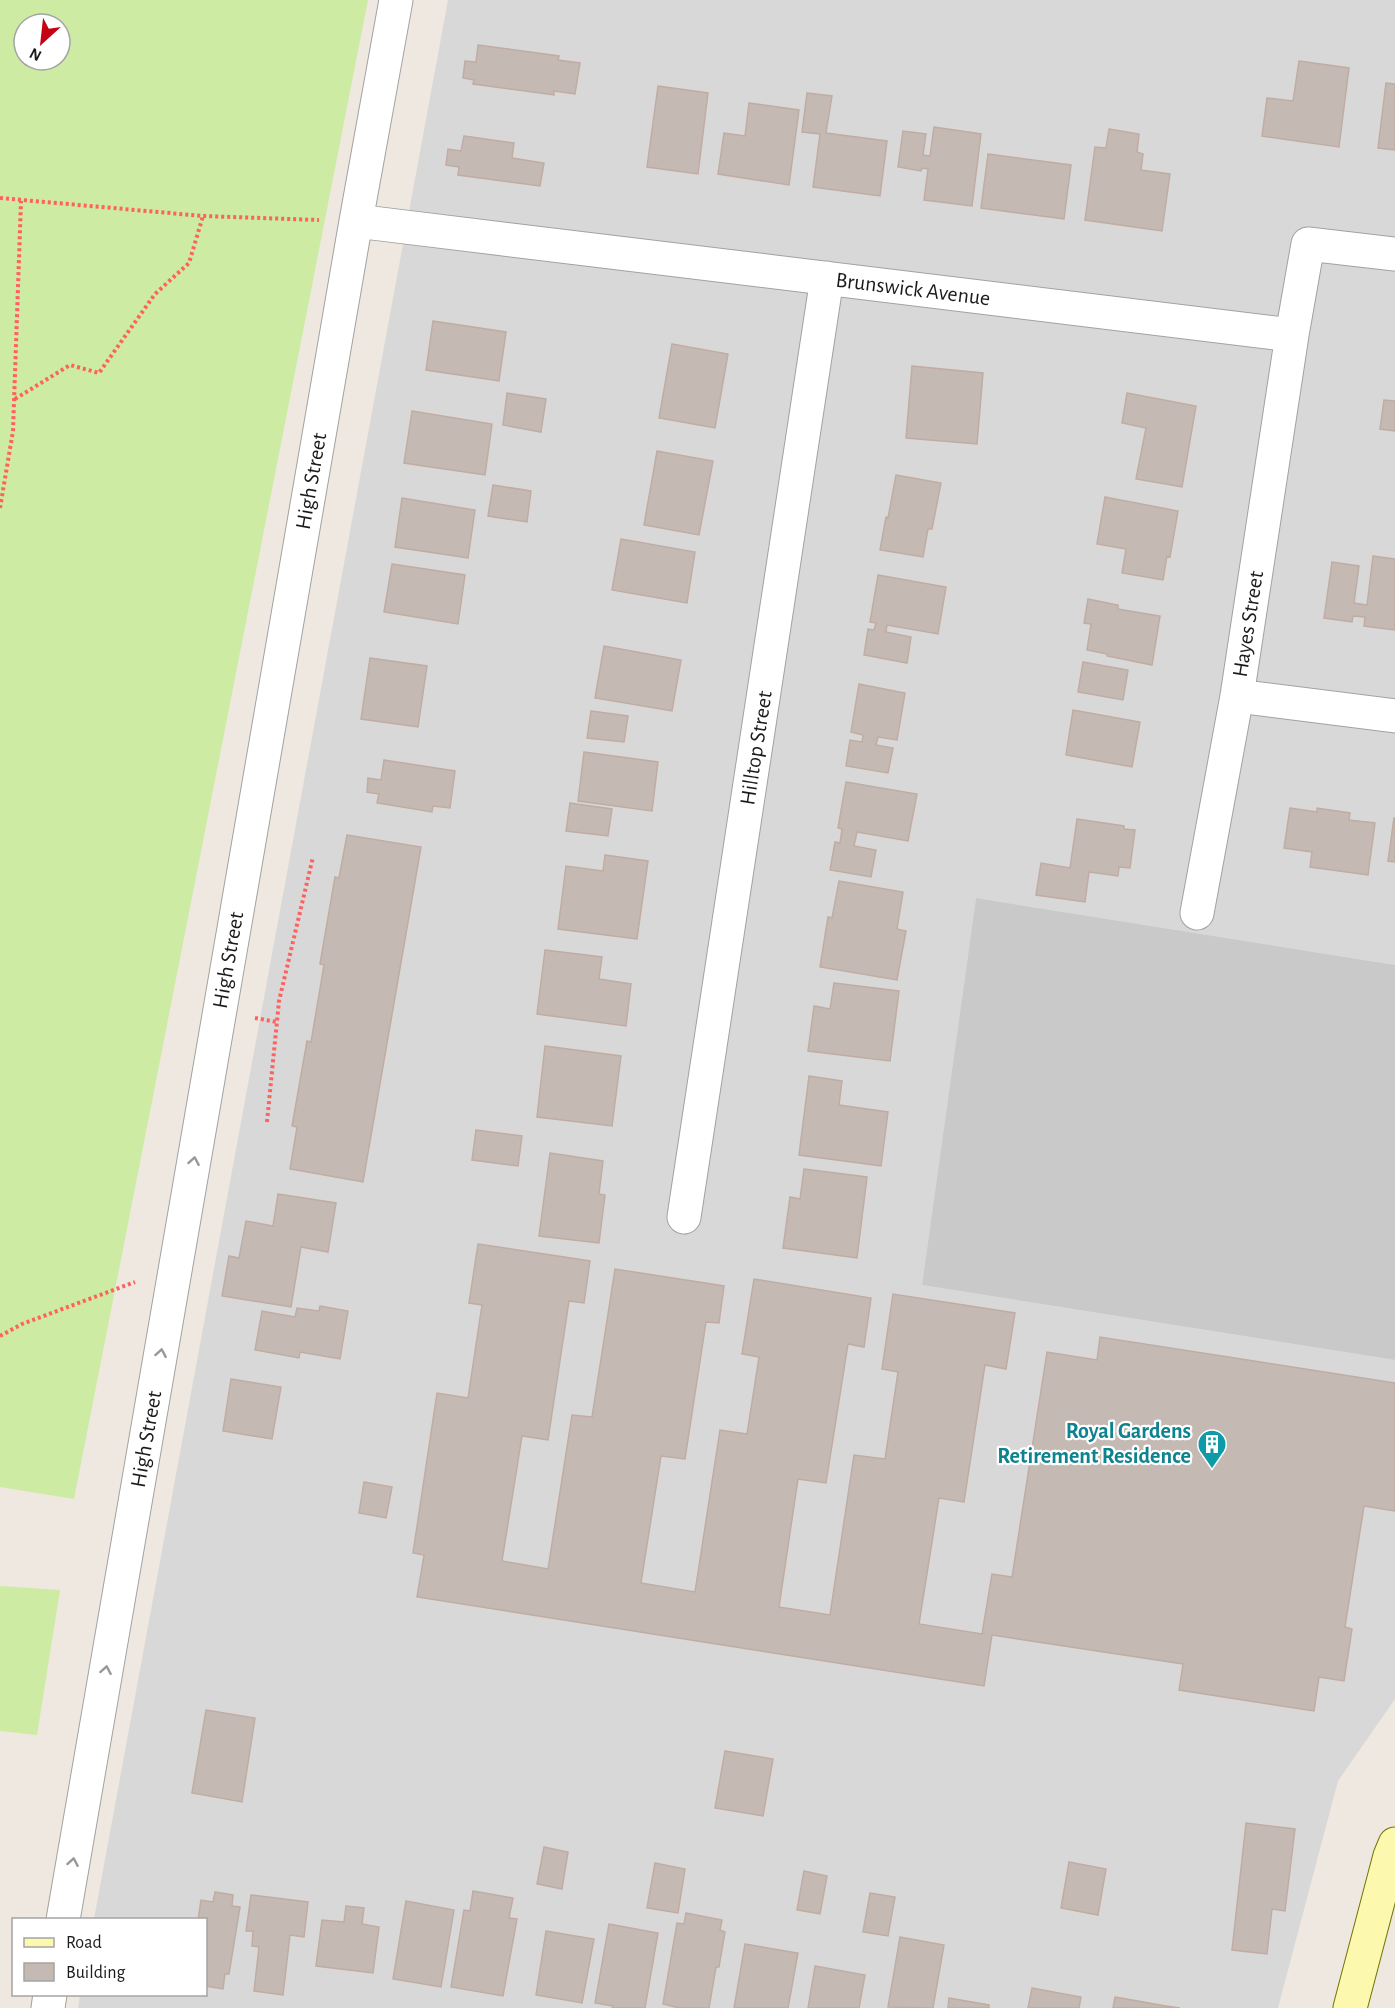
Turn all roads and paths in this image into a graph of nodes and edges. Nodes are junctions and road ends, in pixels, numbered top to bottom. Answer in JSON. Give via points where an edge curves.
{"nodes":[{"id":1,"x":396,"y":0,"type":"edge"},
{"id":2,"x":0,"y":198,"type":"edge"},
{"id":3,"x":21,"y":201,"type":"junction"},
{"id":4,"x":203,"y":216,"type":"junction"},
{"id":5,"x":356,"y":221,"type":"junction"},
{"id":6,"x":1395,"y":254,"type":"edge"},
{"id":7,"x":827,"y":278,"type":"junction"},
{"id":8,"x":1292,"y":335,"type":"junction"},
{"id":9,"x":14,"y":399,"type":"junction"},
{"id":10,"x":0,"y":508,"type":"edge"},
{"id":11,"x":1237,"y":696,"type":"junction"},
{"id":12,"x":1395,"y":716,"type":"edge"},
{"id":13,"x":313,"y":857,"type":"dead end"},
{"id":14,"x":1197,"y":913,"type":"dead end"},
{"id":15,"x":267,"y":1122,"type":"dead end"},
{"id":16,"x":684,"y":1217,"type":"dead end"},
{"id":17,"x":176,"y":1268,"type":"junction"},
{"id":18,"x":0,"y":1336,"type":"edge"},
{"id":19,"x":1395,"y":1844,"type":"edge"},
{"id":20,"x":63,"y":1918,"type":"edge"},
{"id":21,"x":1350,"y":2008,"type":"edge"}],
"edges":[{"from":1,"to":5,"type":"street","name":"High Street"},
{"from":2,"to":3,"type":"path"},
{"from":3,"to":4,"type":"path"},
{"from":3,"to":9,"type":"path"},
{"from":4,"to":5,"type":"path"},
{"from":4,"to":9,"type":"path","via":[[189,263],[155,294],[99,373],[70,365]]},
{"from":5,"to":7,"type":"street","name":"Brunswick Avenue"},
{"from":17,"to":5,"type":"street","name":"High Street","one_way":true},
{"from":6,"to":8,"type":"street","via":[[1308,244]]},
{"from":7,"to":8,"type":"street","name":"Brunswick Avenue"},
{"from":7,"to":16,"type":"street","name":"Hilltop Street"},
{"from":8,"to":11,"type":"street","name":"Hayes Street"},
{"from":9,"to":10,"type":"path","via":[[13,431]]},
{"from":11,"to":12,"type":"street"},
{"from":11,"to":14,"type":"street","name":"Hayes Street"},
{"from":13,"to":15,"type":"path","via":[[279,1000]]},
{"from":17,"to":18,"type":"path","via":[[22,1324]]},
{"from":20,"to":17,"type":"street","name":"High Street","one_way":true},
{"from":19,"to":21,"type":"main road"}]}
